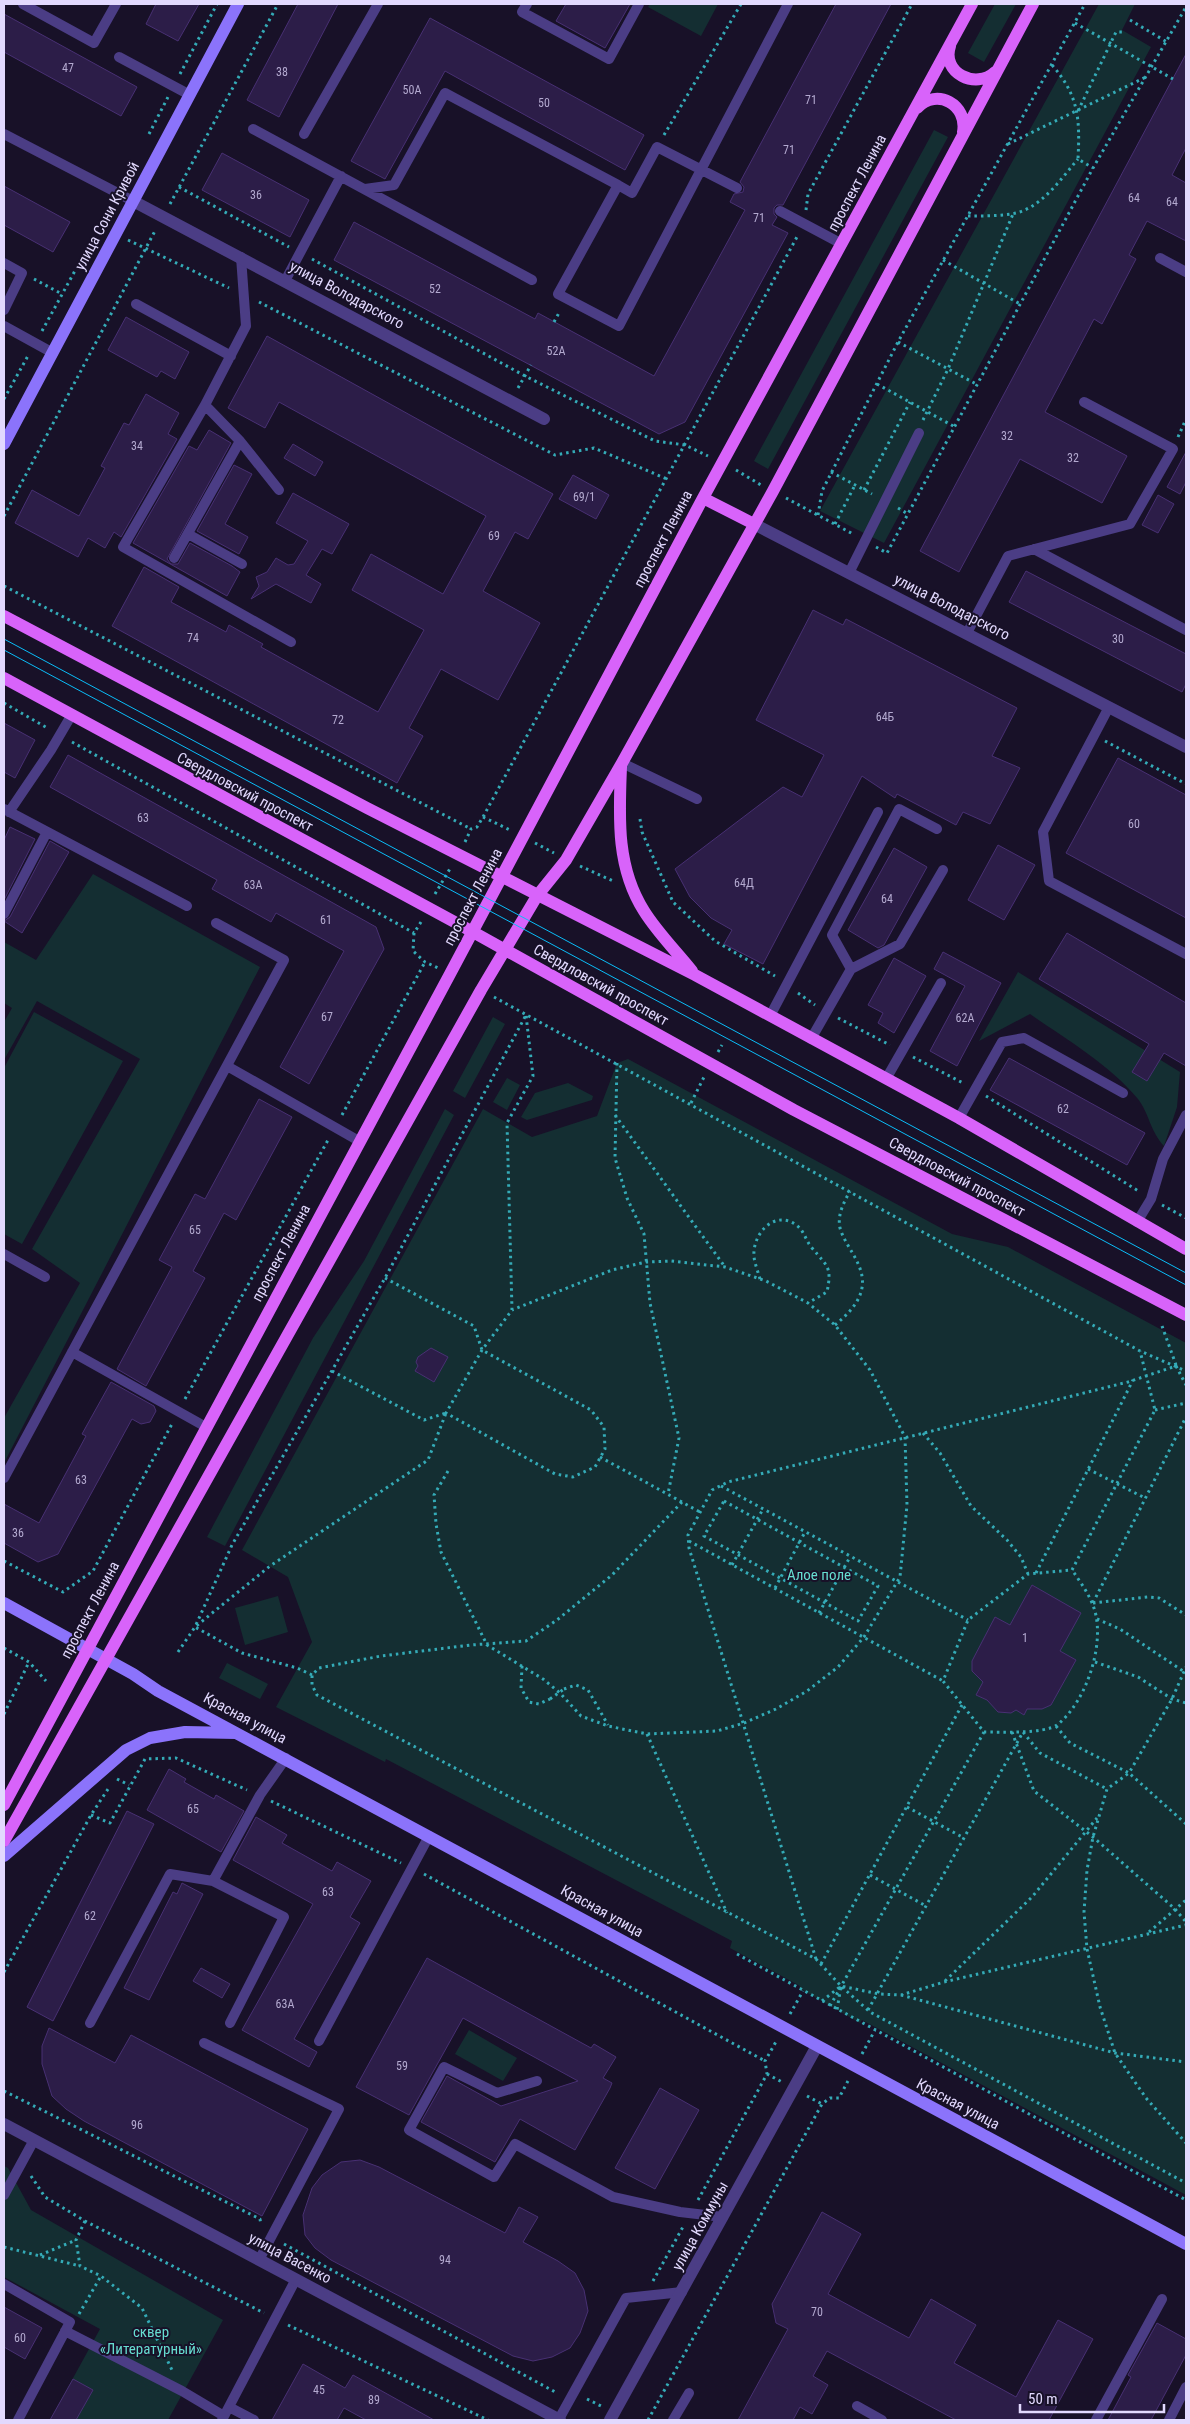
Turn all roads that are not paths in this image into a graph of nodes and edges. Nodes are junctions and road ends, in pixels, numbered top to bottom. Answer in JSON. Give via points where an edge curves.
{"nodes":[{"id":1,"x":22,"y":4,"type":"edge"},
{"id":2,"x":116,"y":4,"type":"edge"},
{"id":3,"x":238,"y":4,"type":"edge"},
{"id":4,"x":378,"y":4,"type":"edge"},
{"id":5,"x":527,"y":4,"type":"edge"},
{"id":6,"x":639,"y":4,"type":"edge"},
{"id":7,"x":788,"y":4,"type":"edge"},
{"id":8,"x":972,"y":4,"type":"edge"},
{"id":9,"x":1033,"y":4,"type":"edge"},
{"id":10,"x":952,"y":41,"type":"junction"},
{"id":11,"x":119,"y":57,"type":"dead end"},
{"id":12,"x":998,"y":67,"type":"junction"},
{"id":13,"x":190,"y":95,"type":"junction"},
{"id":14,"x":913,"y":113,"type":"junction"},
{"id":15,"x":253,"y":129,"type":"dead end"},
{"id":16,"x":4,"y":134,"type":"edge"},
{"id":17,"x":304,"y":134,"type":"dead end"},
{"id":18,"x":962,"y":137,"type":"junction"},
{"id":19,"x":701,"y":169,"type":"junction"},
{"id":20,"x":341,"y":176,"type":"junction"},
{"id":21,"x":618,"y":185,"type":"junction"},
{"id":22,"x":737,"y":188,"type":"dead end"},
{"id":23,"x":365,"y":189,"type":"junction"},
{"id":24,"x":133,"y":201,"type":"junction"},
{"id":25,"x":780,"y":211,"type":"dead end"},
{"id":26,"x":842,"y":244,"type":"junction"},
{"id":27,"x":241,"y":258,"type":"junction"},
{"id":28,"x":1160,"y":258,"type":"dead end"},
{"id":29,"x":4,"y":263,"type":"edge"},
{"id":30,"x":1186,"y":272,"type":"edge"},
{"id":31,"x":532,"y":280,"type":"dead end"},
{"id":32,"x":285,"y":281,"type":"junction"},
{"id":33,"x":136,"y":304,"type":"dead end"},
{"id":34,"x":4,"y":310,"type":"edge"},
{"id":35,"x":4,"y":326,"type":"edge"},
{"id":36,"x":53,"y":353,"type":"junction"},
{"id":37,"x":231,"y":356,"type":"junction"},
{"id":38,"x":1084,"y":402,"type":"dead end"},
{"id":39,"x":205,"y":405,"type":"junction"},
{"id":40,"x":544,"y":419,"type":"dead end"},
{"id":41,"x":919,"y":433,"type":"road end"},
{"id":42,"x":240,"y":441,"type":"junction"},
{"id":43,"x":4,"y":442,"type":"edge"},
{"id":44,"x":279,"y":490,"type":"dead end"},
{"id":45,"x":703,"y":498,"type":"junction"},
{"id":46,"x":754,"y":524,"type":"junction"},
{"id":47,"x":188,"y":534,"type":"junction"},
{"id":48,"x":1034,"y":549,"type":"junction"},
{"id":49,"x":174,"y":558,"type":"dead end"},
{"id":50,"x":242,"y":564,"type":"dead end"},
{"id":51,"x":849,"y":573,"type":"junction"},
{"id":52,"x":4,"y":616,"type":"edge"},
{"id":53,"x":1186,"y":630,"type":"edge"},
{"id":54,"x":967,"y":633,"type":"junction"},
{"id":55,"x":291,"y":642,"type":"dead end"},
{"id":56,"x":4,"y":678,"type":"edge"},
{"id":57,"x":1109,"y":707,"type":"junction"},
{"id":58,"x":71,"y":716,"type":"junction"},
{"id":59,"x":1186,"y":747,"type":"edge"},
{"id":60,"x":622,"y":763,"type":"junction"},
{"id":61,"x":697,"y":799,"type":"dead end"},
{"id":62,"x":6,"y":810,"type":"edge"},
{"id":63,"x":878,"y":812,"type":"dead end"},
{"id":64,"x":937,"y":829,"type":"dead end"},
{"id":65,"x":47,"y":832,"type":"junction"},
{"id":66,"x":944,"y":870,"type":"dead end"},
{"id":67,"x":501,"y":878,"type":"junction"},
{"id":68,"x":537,"y":896,"type":"junction"},
{"id":69,"x":187,"y":906,"type":"dead end"},
{"id":70,"x":4,"y":914,"type":"edge"},
{"id":71,"x":216,"y":922,"type":"dead end"},
{"id":72,"x":473,"y":932,"type":"junction"},
{"id":73,"x":505,"y":950,"type":"junction"},
{"id":74,"x":1186,"y":954,"type":"edge"},
{"id":75,"x":851,"y":969,"type":"junction"},
{"id":76,"x":695,"y":975,"type":"junction"},
{"id":77,"x":940,"y":983,"type":"dead end"},
{"id":78,"x":770,"y":1016,"type":"junction"},
{"id":79,"x":811,"y":1039,"type":"junction"},
{"id":80,"x":227,"y":1066,"type":"junction"},
{"id":81,"x":886,"y":1079,"type":"junction"},
{"id":82,"x":1122,"y":1094,"type":"dead end"},
{"id":83,"x":1186,"y":1115,"type":"edge"},
{"id":84,"x":959,"y":1118,"type":"junction"},
{"id":85,"x":359,"y":1141,"type":"junction"},
{"id":86,"x":1137,"y":1222,"type":"junction"},
{"id":87,"x":1186,"y":1249,"type":"edge"},
{"id":88,"x":4,"y":1254,"type":"edge"},
{"id":89,"x":45,"y":1277,"type":"dead end"},
{"id":90,"x":1186,"y":1316,"type":"edge"},
{"id":91,"x":72,"y":1352,"type":"junction"},
{"id":92,"x":206,"y":1427,"type":"junction"},
{"id":93,"x":4,"y":1478,"type":"edge"},
{"id":94,"x":4,"y":1603,"type":"edge"},
{"id":95,"x":87,"y":1649,"type":"junction"},
{"id":96,"x":105,"y":1658,"type":"junction"},
{"id":97,"x":240,"y":1733,"type":"junction"},
{"id":98,"x":286,"y":1758,"type":"junction"},
{"id":99,"x":4,"y":1805,"type":"edge"},
{"id":100,"x":429,"y":1836,"type":"junction"},
{"id":101,"x":4,"y":1841,"type":"edge"},
{"id":102,"x":4,"y":1856,"type":"edge"},
{"id":103,"x":213,"y":1881,"type":"junction"},
{"id":104,"x":90,"y":2023,"type":"dead end"},
{"id":105,"x":230,"y":2023,"type":"dead end"},
{"id":106,"x":319,"y":2041,"type":"dead end"},
{"id":107,"x":204,"y":2043,"type":"dead end"},
{"id":108,"x":817,"y":2046,"type":"junction"},
{"id":109,"x":537,"y":2081,"type":"dead end"},
{"id":110,"x":4,"y":2124,"type":"edge"},
{"id":111,"x":34,"y":2140,"type":"junction"},
{"id":112,"x":4,"y":2195,"type":"edge"},
{"id":113,"x":723,"y":2217,"type":"junction"},
{"id":114,"x":1186,"y":2244,"type":"edge"},
{"id":115,"x":259,"y":2260,"type":"junction"},
{"id":116,"x":296,"y":2279,"type":"junction"},
{"id":117,"x":4,"y":2284,"type":"edge"},
{"id":118,"x":682,"y":2292,"type":"junction"},
{"id":119,"x":1162,"y":2299,"type":"dead end"},
{"id":120,"x":68,"y":2327,"type":"junction"},
{"id":121,"x":1186,"y":2387,"type":"edge"},
{"id":122,"x":689,"y":2393,"type":"dead end"},
{"id":123,"x":857,"y":2406,"type":"dead end"},
{"id":124,"x":225,"y":2414,"type":"edge"},
{"id":125,"x":612,"y":2416,"type":"edge"},
{"id":126,"x":18,"y":2420,"type":"edge"},
{"id":127,"x":254,"y":2420,"type":"edge"},
{"id":128,"x":559,"y":2420,"type":"edge"},
{"id":129,"x":673,"y":2420,"type":"edge"},
{"id":130,"x":882,"y":2420,"type":"edge"},
{"id":131,"x":1096,"y":2420,"type":"edge"},
{"id":132,"x":1169,"y":2420,"type":"edge"}],
"edges":[{"from":1,"to":2,"type":"lane","via":[[94,43]]},
{"from":3,"to":13,"type":"main road","name":"улица Сони Кривой"},
{"from":4,"to":17,"type":"lane"},
{"from":5,"to":6,"type":"lane","via":[[522,12],[609,59]]},
{"from":7,"to":19,"type":"lane"},
{"from":8,"to":10,"type":"main road","name":"проспект Ленина"},
{"from":9,"to":12,"type":"main road"},
{"from":10,"to":12,"type":"main road","via":[[949,59],[959,75],[977,81],[994,74]]},
{"from":10,"to":14,"type":"main road","name":"проспект Ленина"},
{"from":11,"to":13,"type":"lane"},
{"from":12,"to":18,"type":"main road"},
{"from":13,"to":24,"type":"main road","name":"улица Сони Кривой"},
{"from":14,"to":18,"type":"main road","via":[[925,101],[942,98],[950,101],[962,114]]},
{"from":14,"to":26,"type":"main road","name":"проспект Ленина"},
{"from":15,"to":20,"type":"lane"},
{"from":16,"to":24,"type":"lane"},
{"from":18,"to":46,"type":"main road"},
{"from":19,"to":21,"type":"lane","via":[[657,147],[632,193]]},
{"from":19,"to":21,"type":"lane","via":[[619,326],[558,294]]},
{"from":19,"to":22,"type":"lane"},
{"from":20,"to":23,"type":"lane"},
{"from":20,"to":32,"type":"lane"},
{"from":21,"to":23,"type":"lane","via":[[445,93],[394,185]]},
{"from":23,"to":31,"type":"lane"},
{"from":24,"to":27,"type":"street","name":"улица Володарского"},
{"from":24,"to":36,"type":"main road","name":"улица Сони Кривой"},
{"from":25,"to":26,"type":"lane"},
{"from":26,"to":45,"type":"main road","name":"проспект Ленина"},
{"from":27,"to":32,"type":"street","name":"улица Володарского"},
{"from":27,"to":37,"type":"lane","via":[[246,326]]},
{"from":28,"to":30,"type":"lane"},
{"from":29,"to":34,"type":"lane","via":[[22,273]]},
{"from":32,"to":40,"type":"street","name":"улица Володарского"},
{"from":33,"to":37,"type":"lane"},
{"from":35,"to":36,"type":"lane"},
{"from":36,"to":43,"type":"main road","name":"улица Сони Кривой"},
{"from":37,"to":39,"type":"lane"},
{"from":38,"to":48,"type":"lane","via":[[1173,449],[1130,524]]},
{"from":39,"to":42,"type":"lane"},
{"from":39,"to":55,"type":"lane","via":[[123,547]]},
{"from":41,"to":51,"type":"lane"},
{"from":42,"to":44,"type":"lane"},
{"from":42,"to":47,"type":"lane"},
{"from":45,"to":46,"type":"main road","name":"улица Володарского"},
{"from":45,"to":67,"type":"main road","name":"проспект Ленина"},
{"from":46,"to":51,"type":"street","name":"улица Володарского"},
{"from":46,"to":60,"type":"main road"},
{"from":47,"to":49,"type":"lane"},
{"from":47,"to":50,"type":"lane"},
{"from":48,"to":53,"type":"lane"},
{"from":48,"to":54,"type":"lane","via":[[1008,556]]},
{"from":51,"to":54,"type":"street","name":"улица Володарского"},
{"from":52,"to":67,"type":"main road"},
{"from":54,"to":57,"type":"street","name":"улица Володарского"},
{"from":56,"to":58,"type":"main road","name":"Свердловский проспект"},
{"from":57,"to":59,"type":"street","name":"улица Володарского"},
{"from":57,"to":74,"type":"lane","via":[[1043,832],[1049,881]]},
{"from":58,"to":62,"type":"lane"},
{"from":58,"to":72,"type":"main road","name":"Свердловский проспект"},
{"from":60,"to":61,"type":"lane"},
{"from":60,"to":68,"type":"main road","via":[[566,860]]},
{"from":60,"to":76,"type":"main road","via":[[619,820],[622,854],[632,888],[644,912]]},
{"from":62,"to":65,"type":"lane"},
{"from":63,"to":78,"type":"lane"},
{"from":64,"to":75,"type":"lane","via":[[899,810],[832,935]]},
{"from":65,"to":69,"type":"lane"},
{"from":65,"to":70,"type":"lane"},
{"from":66,"to":75,"type":"lane","via":[[900,944]]},
{"from":67,"to":68,"type":"main road"},
{"from":67,"to":72,"type":"main road","name":"проспект Ленина"},
{"from":68,"to":73,"type":"main road"},
{"from":68,"to":76,"type":"main road"},
{"from":71,"to":80,"type":"lane","via":[[284,960]]},
{"from":72,"to":73,"type":"main road","name":"Свердловский проспект"},
{"from":72,"to":85,"type":"main road","name":"проспект Ленина"},
{"from":73,"to":90,"type":"main road","name":"Свердловский проспект","via":[[794,1110]]},
{"from":73,"to":96,"type":"main road"},
{"from":75,"to":79,"type":"lane"},
{"from":76,"to":78,"type":"main road"},
{"from":77,"to":81,"type":"lane"},
{"from":78,"to":79,"type":"main road"},
{"from":79,"to":81,"type":"main road"},
{"from":80,"to":85,"type":"lane"},
{"from":80,"to":91,"type":"lane"},
{"from":81,"to":84,"type":"main road"},
{"from":82,"to":84,"type":"lane","via":[[1024,1038],[1002,1042]]},
{"from":83,"to":86,"type":"lane","via":[[1163,1159],[1151,1199]]},
{"from":84,"to":86,"type":"main road"},
{"from":85,"to":92,"type":"main road","name":"проспект Ленина"},
{"from":86,"to":87,"type":"main road"},
{"from":88,"to":89,"type":"lane"},
{"from":91,"to":92,"type":"lane"},
{"from":91,"to":93,"type":"lane"},
{"from":92,"to":95,"type":"main road","name":"проспект Ленина"},
{"from":94,"to":95,"type":"main road","name":"Красная улица"},
{"from":95,"to":96,"type":"main road","name":"Красная улица"},
{"from":95,"to":99,"type":"main road","name":"проспект Ленина"},
{"from":96,"to":97,"type":"main road","name":"Красная улица","via":[[158,1691]]},
{"from":96,"to":101,"type":"main road"},
{"from":97,"to":98,"type":"main road","name":"Красная улица"},
{"from":97,"to":102,"type":"main road","via":[[185,1732],[150,1738],[126,1750]]},
{"from":98,"to":100,"type":"main road","name":"Красная улица"},
{"from":98,"to":103,"type":"lane","via":[[260,1795]]},
{"from":100,"to":106,"type":"lane"},
{"from":100,"to":108,"type":"main road","name":"Красная улица"},
{"from":103,"to":104,"type":"lane","via":[[170,1874]]},
{"from":103,"to":105,"type":"lane","via":[[284,1916]]},
{"from":107,"to":115,"type":"lane","via":[[339,2108]]},
{"from":108,"to":113,"type":"street","name":"улица Коммуны"},
{"from":108,"to":114,"type":"main road","name":"Красная улица"},
{"from":109,"to":113,"type":"lane","via":[[497,2093],[444,2066],[408,2130],[494,2177],[515,2144],[613,2197],[680,2212]]},
{"from":110,"to":111,"type":"street","name":"улица Васенко"},
{"from":111,"to":112,"type":"lane"},
{"from":111,"to":115,"type":"street","name":"улица Васенко"},
{"from":113,"to":118,"type":"street","name":"улица Коммуны"},
{"from":115,"to":116,"type":"street","name":"улица Васенко"},
{"from":116,"to":124,"type":"lane"},
{"from":116,"to":128,"type":"street","name":"улица Васенко"},
{"from":117,"to":120,"type":"lane"},
{"from":118,"to":125,"type":"street","name":"улица Коммуны"},
{"from":118,"to":128,"type":"lane","via":[[626,2298]]},
{"from":119,"to":131,"type":"lane"},
{"from":120,"to":124,"type":"lane"},
{"from":120,"to":126,"type":"lane"},
{"from":121,"to":132,"type":"lane"},
{"from":122,"to":129,"type":"lane"},
{"from":123,"to":130,"type":"lane"},
{"from":124,"to":127,"type":"lane"}]}
